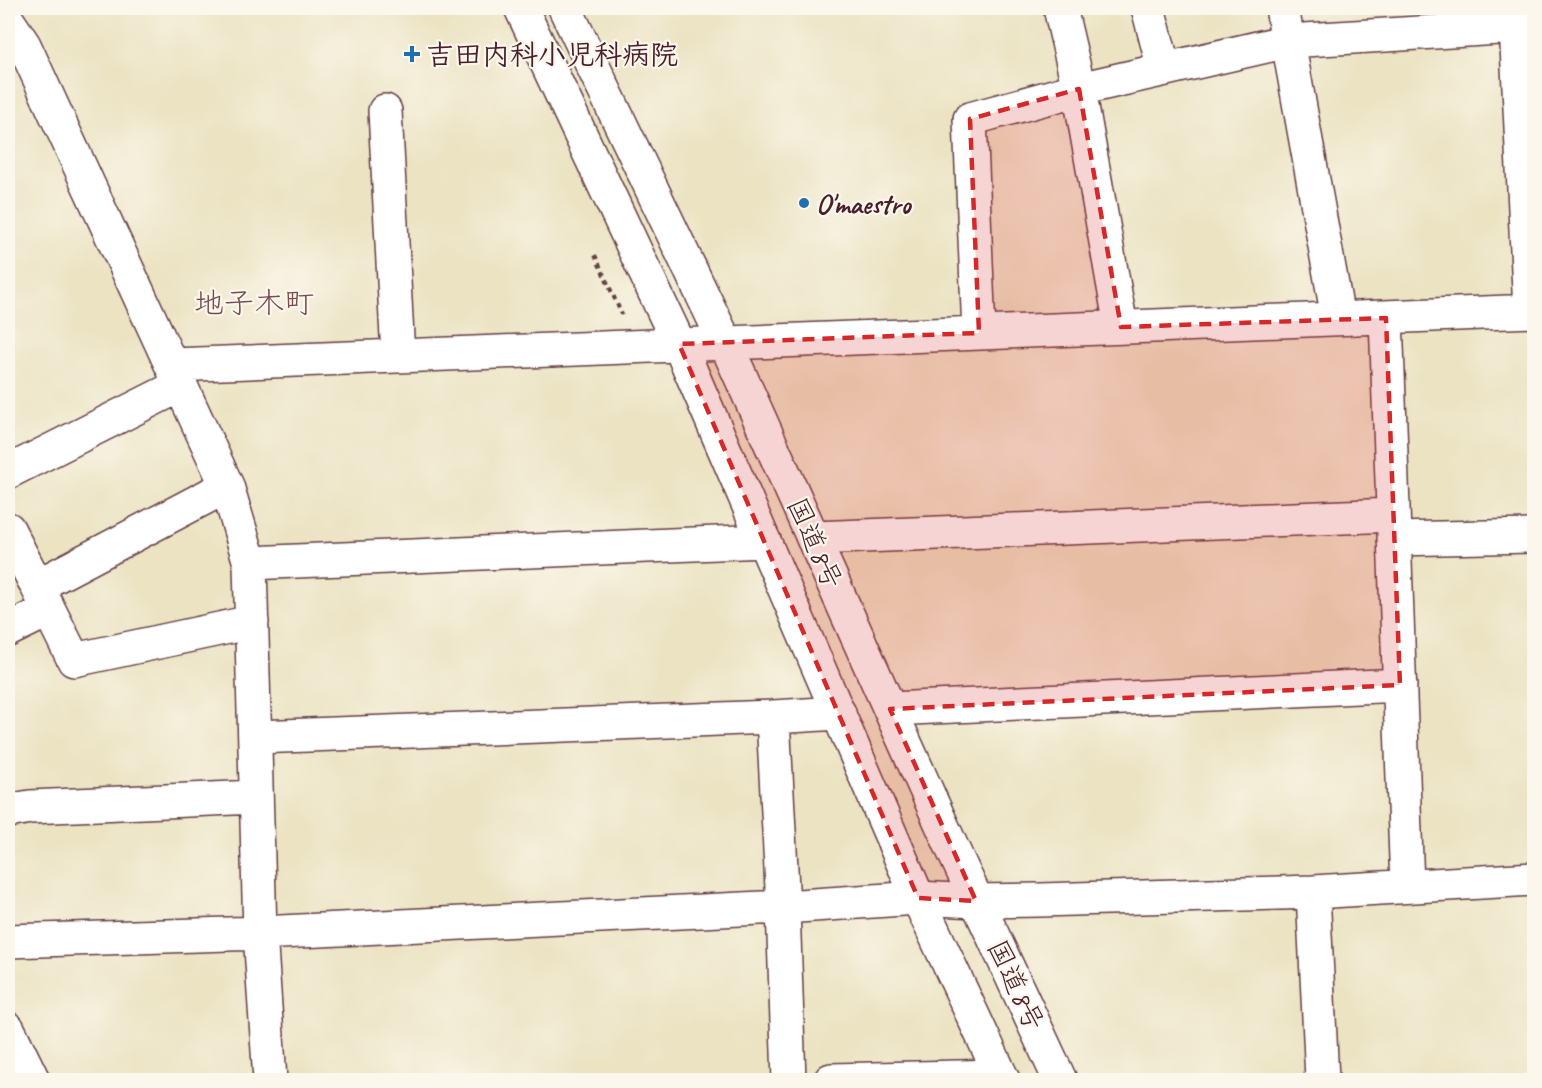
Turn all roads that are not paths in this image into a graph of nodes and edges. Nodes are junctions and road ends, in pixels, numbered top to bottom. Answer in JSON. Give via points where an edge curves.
{"nodes":[{"id":1,"x":18,"y":8,"type":"edge"},
{"id":2,"x":520,"y":8,"type":"edge"},
{"id":3,"x":566,"y":8,"type":"edge"},
{"id":4,"x":1060,"y":8,"type":"edge"},
{"id":5,"x":1148,"y":8,"type":"edge"},
{"id":6,"x":1282,"y":8,"type":"edge"},
{"id":7,"x":8,"y":20,"type":"edge"},
{"id":8,"x":1520,"y":20,"type":"edge"},
{"id":9,"x":1288,"y":41,"type":"junction"},
{"id":10,"x":1164,"y":69,"type":"junction"},
{"id":11,"x":1078,"y":89,"type":"junction"},
{"id":12,"x":385,"y":111,"type":"dead end"},
{"id":13,"x":1532,"y":311,"type":"edge"},
{"id":14,"x":1338,"y":318,"type":"junction"},
{"id":15,"x":1386,"y":318,"type":"junction"},
{"id":16,"x":1121,"y":327,"type":"junction"},
{"id":17,"x":979,"y":333,"type":"junction"},
{"id":18,"x":680,"y":344,"type":"junction"},
{"id":19,"x":726,"y":344,"type":"junction"},
{"id":20,"x":398,"y":356,"type":"junction"},
{"id":21,"x":177,"y":375,"type":"junction"},
{"id":22,"x":8,"y":472,"type":"edge"},
{"id":23,"x":227,"y":486,"type":"junction"},
{"id":24,"x":1394,"y":527,"type":"junction"},
{"id":25,"x":8,"y":529,"type":"edge"},
{"id":26,"x":1534,"y":536,"type":"edge"},
{"id":27,"x":813,"y":538,"type":"junction"},
{"id":28,"x":764,"y":541,"type":"junction"},
{"id":29,"x":250,"y":563,"type":"junction"},
{"id":30,"x":43,"y":598,"type":"junction"},
{"id":31,"x":252,"y":622,"type":"junction"},
{"id":32,"x":8,"y":630,"type":"edge"},
{"id":33,"x":1400,"y":685,"type":"junction"},
{"id":34,"x":890,"y":709,"type":"junction"},
{"id":35,"x":839,"y":713,"type":"junction"},
{"id":36,"x":773,"y":717,"type":"junction"},
{"id":37,"x":256,"y":737,"type":"junction"},
{"id":38,"x":256,"y":797,"type":"junction"},
{"id":39,"x":8,"y":811,"type":"edge"},
{"id":40,"x":1534,"y":879,"type":"edge"},
{"id":41,"x":1407,"y":886,"type":"junction"},
{"id":42,"x":1313,"y":891,"type":"junction"},
{"id":43,"x":918,"y":898,"type":"junction"},
{"id":44,"x":976,"y":901,"type":"junction"},
{"id":45,"x":783,"y":907,"type":"junction"},
{"id":46,"x":260,"y":933,"type":"junction"},
{"id":47,"x":8,"y":941,"type":"edge"},
{"id":48,"x":8,"y":1029,"type":"edge"},
{"id":49,"x":1002,"y":1078,"type":"edge"},
{"id":50,"x":33,"y":1080,"type":"edge"},
{"id":51,"x":270,"y":1080,"type":"edge"},
{"id":52,"x":789,"y":1080,"type":"edge"},
{"id":53,"x":831,"y":1080,"type":"edge"},
{"id":54,"x":1060,"y":1080,"type":"edge"},
{"id":55,"x":1323,"y":1080,"type":"edge"}],
"edges":[{"from":1,"to":7,"type":"main road"},
{"from":2,"to":18,"type":"main road","name":"国道8号"},
{"from":3,"to":19,"type":"main road","name":"国道8号"},
{"from":4,"to":11,"type":"main road"},
{"from":5,"to":10,"type":"main road"},
{"from":6,"to":9,"type":"main road"},
{"from":7,"to":21,"type":"main road","via":[[24,45]]},
{"from":8,"to":9,"type":"main road"},
{"from":8,"to":13,"type":"main road"},
{"from":9,"to":10,"type":"main road"},
{"from":9,"to":14,"type":"main road"},
{"from":10,"to":11,"type":"main road"},
{"from":11,"to":16,"type":"main road"},
{"from":11,"to":17,"type":"main road","via":[[970,119]]},
{"from":12,"to":20,"type":"main road"},
{"from":13,"to":15,"type":"main road"},
{"from":14,"to":15,"type":"main road"},
{"from":14,"to":16,"type":"main road"},
{"from":15,"to":24,"type":"main road"},
{"from":16,"to":17,"type":"main road"},
{"from":17,"to":19,"type":"main road"},
{"from":18,"to":19,"type":"main road"},
{"from":18,"to":20,"type":"main road"},
{"from":18,"to":28,"type":"main road","name":"国道8号"},
{"from":19,"to":27,"type":"main road","name":"国道8号"},
{"from":20,"to":21,"type":"main road"},
{"from":21,"to":22,"type":"main road"},
{"from":21,"to":23,"type":"main road"},
{"from":23,"to":29,"type":"main road"},
{"from":23,"to":30,"type":"main road"},
{"from":24,"to":26,"type":"main road"},
{"from":24,"to":27,"type":"main road"},
{"from":24,"to":33,"type":"main road"},
{"from":25,"to":30,"type":"main road"},
{"from":27,"to":34,"type":"main road","name":"国道8号"},
{"from":28,"to":29,"type":"main road"},
{"from":28,"to":35,"type":"main road","name":"国道8号"},
{"from":29,"to":31,"type":"main road"},
{"from":30,"to":31,"type":"main road","via":[[74,660]]},
{"from":30,"to":32,"type":"main road"},
{"from":31,"to":37,"type":"main road"},
{"from":33,"to":34,"type":"main road"},
{"from":33,"to":41,"type":"main road"},
{"from":34,"to":44,"type":"main road","name":"国道8号"},
{"from":35,"to":36,"type":"main road"},
{"from":35,"to":43,"type":"main road","name":"国道8号"},
{"from":36,"to":37,"type":"main road"},
{"from":36,"to":45,"type":"main road"},
{"from":37,"to":38,"type":"main road"},
{"from":38,"to":39,"type":"main road"},
{"from":38,"to":46,"type":"main road"},
{"from":40,"to":41,"type":"main road"},
{"from":41,"to":42,"type":"main road"},
{"from":42,"to":44,"type":"main road"},
{"from":42,"to":55,"type":"main road"},
{"from":43,"to":44,"type":"main road"},
{"from":43,"to":45,"type":"main road"},
{"from":43,"to":49,"type":"main road","name":"国道8号"},
{"from":44,"to":54,"type":"main road","name":"国道8号"},
{"from":45,"to":46,"type":"main road"},
{"from":45,"to":52,"type":"main road"},
{"from":46,"to":47,"type":"main road"},
{"from":46,"to":51,"type":"main road"},
{"from":48,"to":50,"type":"main road"},
{"from":49,"to":53,"type":"main road"}]}
